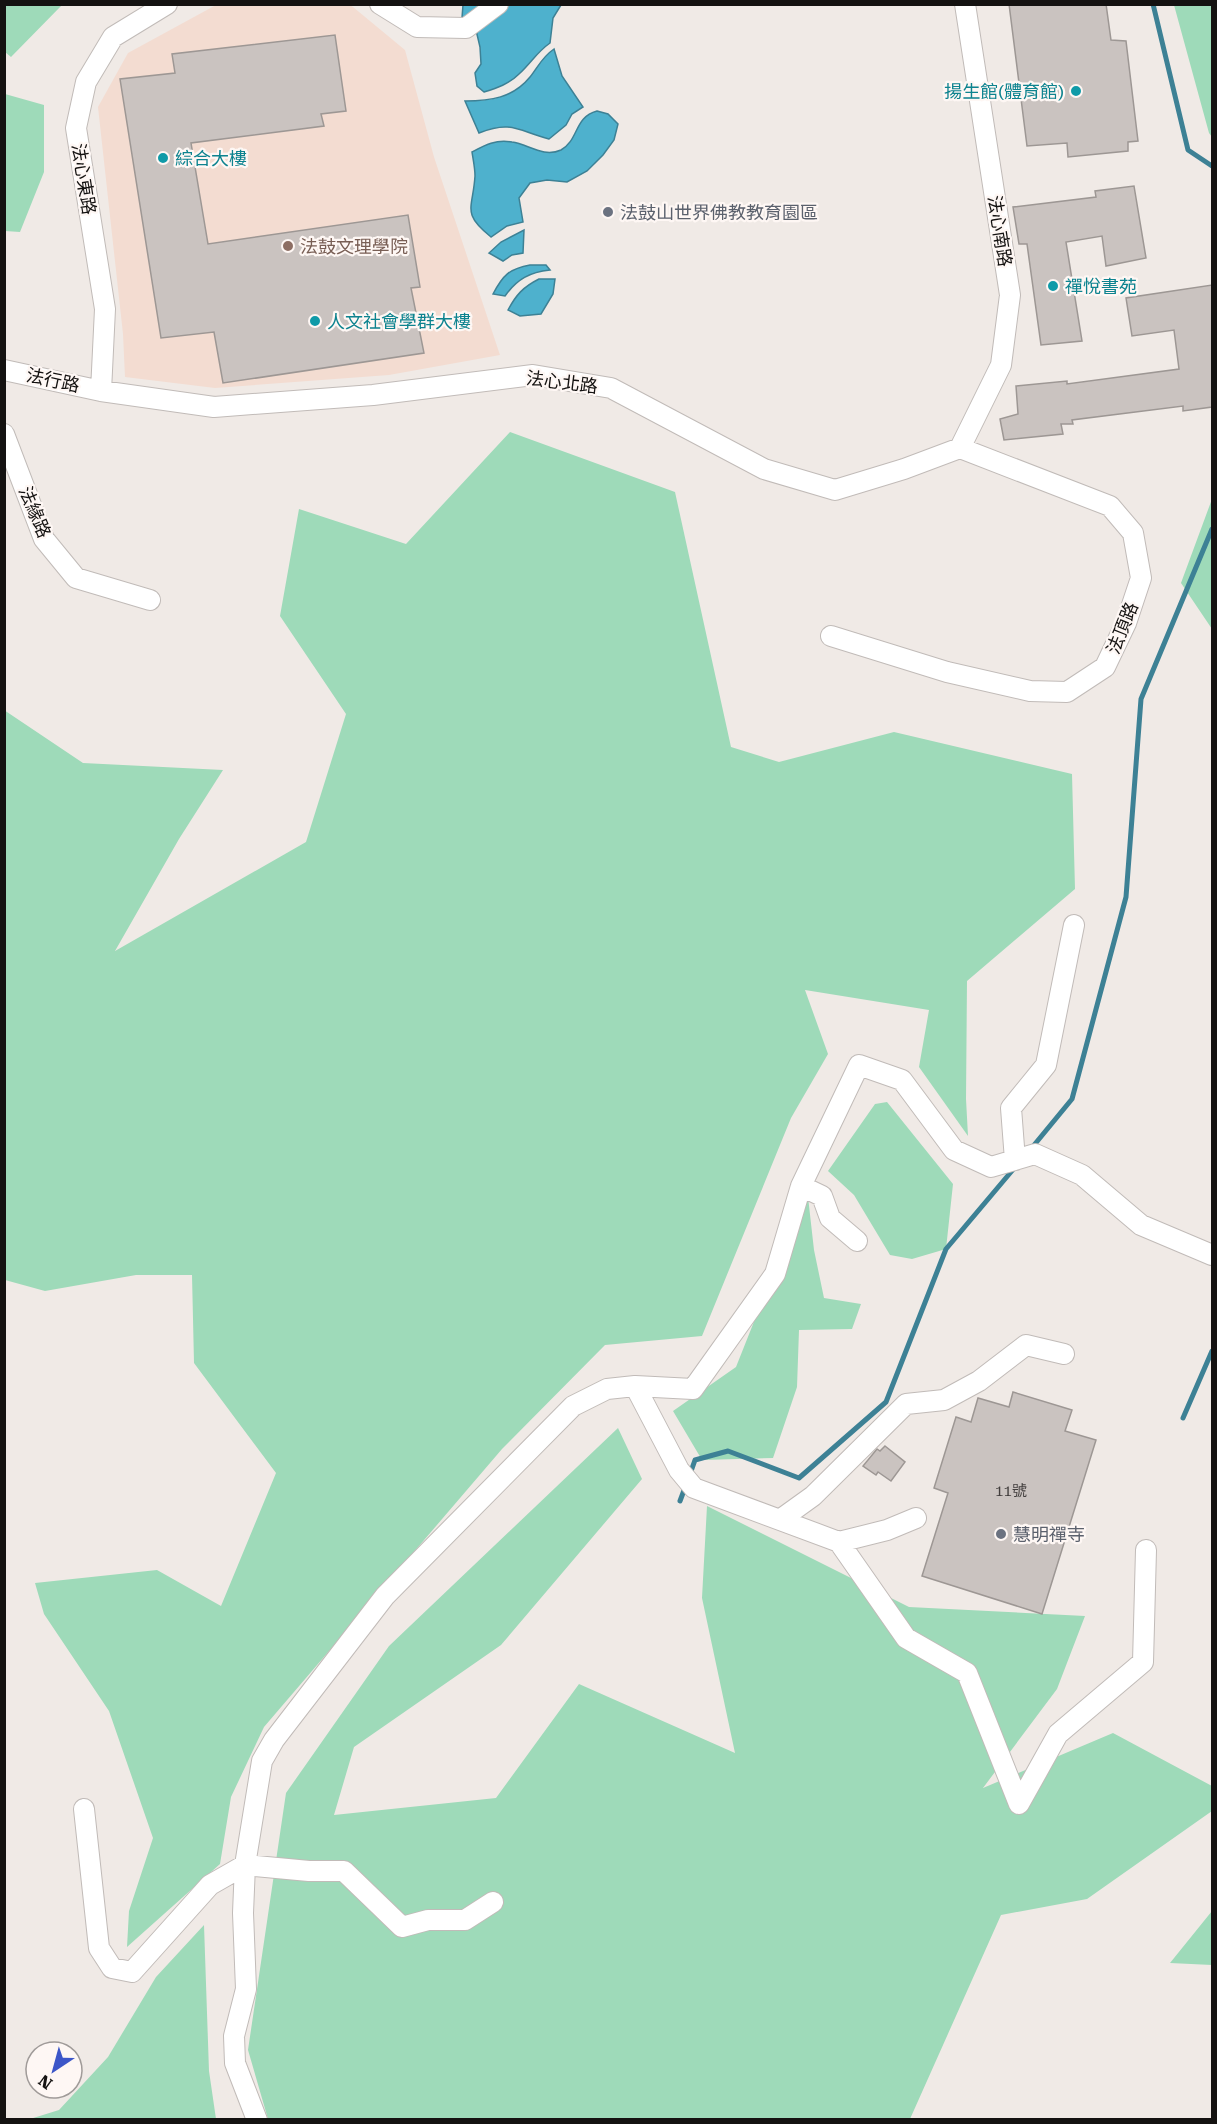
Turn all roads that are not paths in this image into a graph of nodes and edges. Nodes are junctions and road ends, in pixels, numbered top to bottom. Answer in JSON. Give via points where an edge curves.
{"nodes":[{"id":1,"x":167,"y":4,"type":"edge"},
{"id":2,"x":380,"y":4,"type":"edge"},
{"id":3,"x":498,"y":4,"type":"edge"},
{"id":4,"x":965,"y":4,"type":"edge"},
{"id":5,"x":4,"y":370,"type":"edge"},
{"id":6,"x":100,"y":391,"type":"junction"},
{"id":7,"x":4,"y":434,"type":"edge"},
{"id":8,"x":960,"y":448,"type":"junction"},
{"id":9,"x":150,"y":600,"type":"dead end"},
{"id":10,"x":831,"y":636,"type":"dead end"},
{"id":11,"x":1074,"y":925,"type":"dead end"},
{"id":12,"x":1015,"y":1160,"type":"junction"},
{"id":13,"x":801,"y":1186,"type":"junction"},
{"id":14,"x":857,"y":1241,"type":"dead end"},
{"id":15,"x":1212,"y":1256,"type":"edge"},
{"id":16,"x":1064,"y":1354,"type":"dead end"},
{"id":17,"x":635,"y":1386,"type":"junction"},
{"id":18,"x":916,"y":1518,"type":"dead end"},
{"id":19,"x":781,"y":1519,"type":"junction"},
{"id":20,"x":839,"y":1542,"type":"junction"},
{"id":21,"x":1146,"y":1550,"type":"dead end"},
{"id":22,"x":84,"y":1809,"type":"dead end"},
{"id":23,"x":245,"y":1865,"type":"junction"},
{"id":24,"x":494,"y":1902,"type":"dead end"},
{"id":25,"x":257,"y":2120,"type":"edge"}],
"edges":[{"from":1,"to":6,"type":"street","name":"法心東路","via":[[113,37],[86,82],[76,128],[105,309]]},
{"from":2,"to":3,"type":"street","via":[[417,27],[466,28]]},
{"from":4,"to":8,"type":"street","name":"法心南路","via":[[1010,295],[1001,365]]},
{"from":5,"to":6,"type":"street","name":"法行路"},
{"from":6,"to":8,"type":"street","name":"法心北路","via":[[214,407],[373,395],[533,375],[611,388],[764,469],[835,490]]},
{"from":7,"to":9,"type":"street","name":"法緣路","via":[[44,539],[76,578]]},
{"from":8,"to":10,"type":"street","name":"法頂路","via":[[1110,506],[1133,533],[1141,578],[1105,667],[1066,692],[1030,691],[947,672]]},
{"from":11,"to":12,"type":"street","via":[[1046,1065],[1011,1108]]},
{"from":12,"to":13,"type":"street","via":[[991,1167],[954,1150],[902,1080],[859,1065]]},
{"from":12,"to":15,"type":"street","via":[[1035,1154],[1082,1175],[1141,1225]]},
{"from":13,"to":14,"type":"street","via":[[822,1196],[830,1218]]},
{"from":13,"to":17,"type":"street","via":[[775,1274],[693,1389]]},
{"from":16,"to":19,"type":"street","via":[[1026,1345],[979,1381],[944,1400],[906,1404],[813,1496]]},
{"from":17,"to":19,"type":"street","via":[[679,1470],[694,1488]]},
{"from":17,"to":23,"type":"street","via":[[607,1389],[573,1406],[385,1596],[262,1761]]},
{"from":18,"to":20,"type":"street"},
{"from":19,"to":20,"type":"street"},
{"from":20,"to":21,"type":"street","via":[[906,1638],[967,1673],[1019,1804],[1058,1734],[1143,1662]]},
{"from":22,"to":23,"type":"street","via":[[99,1948],[112,1968],[132,1972],[210,1885]]},
{"from":23,"to":24,"type":"street","via":[[345,1871],[402,1927],[428,1920],[465,1920]]},
{"from":23,"to":25,"type":"street","via":[[246,1989],[234,2036],[235,2063]]}]}
